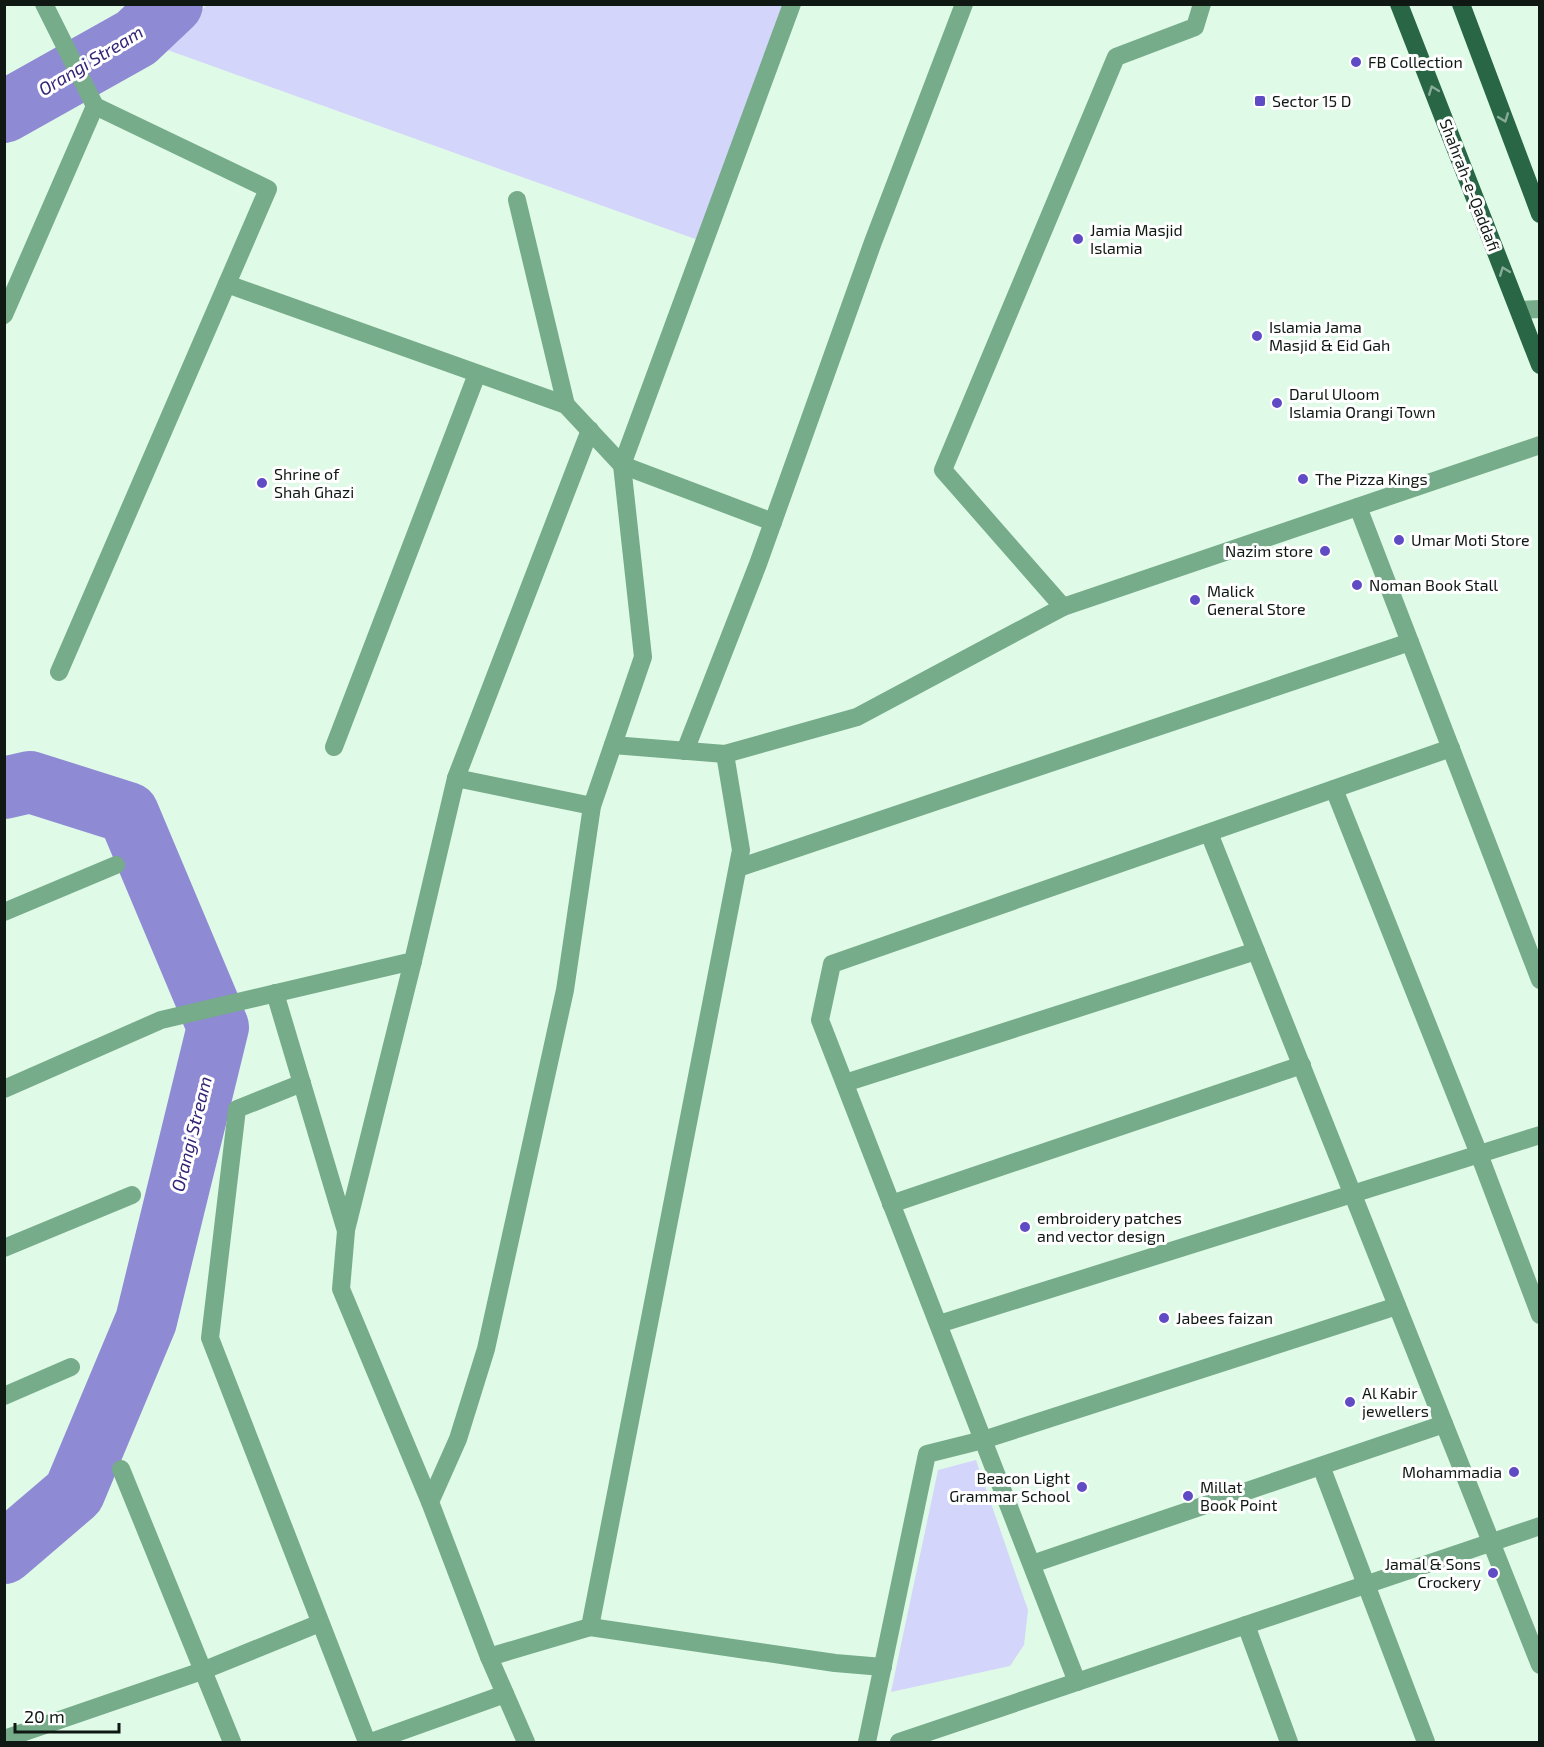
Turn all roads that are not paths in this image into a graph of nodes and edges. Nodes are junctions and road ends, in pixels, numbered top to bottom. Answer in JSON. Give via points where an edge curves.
{"nodes":[{"id":1,"x":44,"y":4,"type":"edge"},
{"id":2,"x":792,"y":4,"type":"edge"},
{"id":3,"x":964,"y":4,"type":"edge"},
{"id":4,"x":1202,"y":4,"type":"edge"},
{"id":5,"x":1399,"y":4,"type":"edge"},
{"id":6,"x":1461,"y":4,"type":"edge"},
{"id":7,"x":94,"y":105,"type":"junction"},
{"id":8,"x":517,"y":200,"type":"dead end"},
{"id":9,"x":1539,"y":214,"type":"edge"},
{"id":10,"x":227,"y":285,"type":"junction"},
{"id":11,"x":1539,"y":309,"type":"edge"},
{"id":12,"x":1519,"y":310,"type":"junction"},
{"id":13,"x":4,"y":315,"type":"edge"},
{"id":14,"x":1539,"y":365,"type":"edge"},
{"id":15,"x":477,"y":374,"type":"junction"},
{"id":16,"x":566,"y":405,"type":"junction"},
{"id":17,"x":590,"y":430,"type":"junction"},
{"id":18,"x":1539,"y":445,"type":"edge"},
{"id":19,"x":622,"y":465,"type":"junction"},
{"id":20,"x":1358,"y":507,"type":"junction"},
{"id":21,"x":773,"y":522,"type":"junction"},
{"id":22,"x":1064,"y":608,"type":"junction"},
{"id":23,"x":1410,"y":642,"type":"junction"},
{"id":24,"x":59,"y":672,"type":"dead end"},
{"id":25,"x":614,"y":745,"type":"junction"},
{"id":26,"x":334,"y":747,"type":"dead end"},
{"id":27,"x":1451,"y":748,"type":"junction"},
{"id":28,"x":685,"y":751,"type":"junction"},
{"id":29,"x":725,"y":754,"type":"junction"},
{"id":30,"x":456,"y":778,"type":"junction"},
{"id":31,"x":1334,"y":789,"type":"junction"},
{"id":32,"x":592,"y":806,"type":"junction"},
{"id":33,"x":1209,"y":833,"type":"junction"},
{"id":34,"x":116,"y":865,"type":"dead end"},
{"id":35,"x":738,"y":868,"type":"junction"},
{"id":36,"x":4,"y":912,"type":"edge"},
{"id":37,"x":1256,"y":951,"type":"junction"},
{"id":38,"x":413,"y":961,"type":"junction"},
{"id":39,"x":1539,"y":980,"type":"edge"},
{"id":40,"x":274,"y":994,"type":"junction"},
{"id":41,"x":1302,"y":1065,"type":"junction"},
{"id":42,"x":302,"y":1083,"type":"junction"},
{"id":43,"x":845,"y":1083,"type":"junction"},
{"id":44,"x":4,"y":1089,"type":"edge"},
{"id":45,"x":1539,"y":1135,"type":"edge"},
{"id":46,"x":1479,"y":1154,"type":"junction"},
{"id":47,"x":1352,"y":1193,"type":"junction"},
{"id":48,"x":132,"y":1195,"type":"dead end"},
{"id":49,"x":891,"y":1203,"type":"junction"},
{"id":50,"x":346,"y":1231,"type":"junction"},
{"id":51,"x":4,"y":1248,"type":"edge"},
{"id":52,"x":1397,"y":1306,"type":"junction"},
{"id":53,"x":1539,"y":1315,"type":"edge"},
{"id":54,"x":939,"y":1324,"type":"junction"},
{"id":55,"x":71,"y":1367,"type":"dead end"},
{"id":56,"x":4,"y":1396,"type":"edge"},
{"id":57,"x":1444,"y":1424,"type":"junction"},
{"id":58,"x":983,"y":1440,"type":"junction"},
{"id":59,"x":1321,"y":1466,"type":"junction"},
{"id":60,"x":121,"y":1470,"type":"dead end"},
{"id":61,"x":430,"y":1502,"type":"junction"},
{"id":62,"x":1539,"y":1526,"type":"edge"},
{"id":63,"x":1491,"y":1542,"type":"junction"},
{"id":64,"x":1032,"y":1564,"type":"junction"},
{"id":65,"x":1365,"y":1585,"type":"junction"},
{"id":66,"x":320,"y":1623,"type":"junction"},
{"id":67,"x":1246,"y":1625,"type":"junction"},
{"id":68,"x":590,"y":1627,"type":"junction"},
{"id":69,"x":489,"y":1657,"type":"junction"},
{"id":70,"x":1539,"y":1665,"type":"edge"},
{"id":71,"x":883,"y":1667,"type":"junction"},
{"id":72,"x":202,"y":1671,"type":"junction"},
{"id":73,"x":1077,"y":1682,"type":"junction"},
{"id":74,"x":505,"y":1694,"type":"junction"},
{"id":75,"x":4,"y":1739,"type":"edge"},
{"id":76,"x":1283,"y":1741,"type":"edge"},
{"id":77,"x":232,"y":1743,"type":"edge"},
{"id":78,"x":366,"y":1743,"type":"edge"},
{"id":79,"x":371,"y":1743,"type":"edge"},
{"id":80,"x":526,"y":1743,"type":"edge"},
{"id":81,"x":867,"y":1743,"type":"edge"},
{"id":82,"x":899,"y":1743,"type":"edge"},
{"id":83,"x":1426,"y":1743,"type":"edge"}],
"edges":[{"from":1,"to":7,"type":"street"},
{"from":2,"to":19,"type":"street"},
{"from":3,"to":21,"type":"street","via":[[873,242]]},
{"from":4,"to":22,"type":"street","via":[[1195,27],[1116,57],[943,470]]},
{"from":12,"to":5,"type":"main road","name":"Shahrah-e-Qaddafi","one_way":true},
{"from":6,"to":9,"type":"main road","one_way":true},
{"from":7,"to":10,"type":"street","via":[[268,189]]},
{"from":7,"to":13,"type":"street"},
{"from":8,"to":16,"type":"street"},
{"from":10,"to":15,"type":"street"},
{"from":10,"to":24,"type":"street"},
{"from":11,"to":12,"type":"street"},
{"from":12,"to":14,"type":"main road","name":"Shahrah-e-Qaddafi"},
{"from":15,"to":16,"type":"street"},
{"from":15,"to":26,"type":"street"},
{"from":16,"to":17,"type":"street"},
{"from":17,"to":19,"type":"street"},
{"from":17,"to":30,"type":"street"},
{"from":18,"to":20,"type":"street"},
{"from":19,"to":21,"type":"street"},
{"from":19,"to":25,"type":"street","via":[[643,657]]},
{"from":20,"to":22,"type":"street"},
{"from":20,"to":23,"type":"street"},
{"from":21,"to":28,"type":"street"},
{"from":22,"to":29,"type":"street","via":[[857,717]]},
{"from":23,"to":27,"type":"street"},
{"from":23,"to":35,"type":"street"},
{"from":25,"to":28,"type":"street"},
{"from":25,"to":32,"type":"street"},
{"from":27,"to":31,"type":"street"},
{"from":27,"to":39,"type":"street"},
{"from":28,"to":29,"type":"street"},
{"from":29,"to":35,"type":"street","via":[[741,850]]},
{"from":30,"to":32,"type":"street"},
{"from":30,"to":38,"type":"street"},
{"from":31,"to":33,"type":"street"},
{"from":31,"to":46,"type":"street"},
{"from":32,"to":61,"type":"street","via":[[565,990],[486,1349],[458,1439]]},
{"from":33,"to":37,"type":"street"},
{"from":33,"to":43,"type":"street","via":[[832,964],[820,1020]]},
{"from":34,"to":36,"type":"street"},
{"from":35,"to":68,"type":"street"},
{"from":37,"to":41,"type":"street"},
{"from":37,"to":43,"type":"street"},
{"from":38,"to":40,"type":"street"},
{"from":38,"to":50,"type":"street"},
{"from":40,"to":42,"type":"street"},
{"from":40,"to":44,"type":"street","via":[[161,1020]]},
{"from":41,"to":47,"type":"street"},
{"from":41,"to":49,"type":"street"},
{"from":42,"to":50,"type":"street"},
{"from":42,"to":66,"type":"street","via":[[237,1109],[210,1338]]},
{"from":43,"to":49,"type":"street"},
{"from":45,"to":46,"type":"street"},
{"from":46,"to":47,"type":"street"},
{"from":46,"to":53,"type":"street"},
{"from":47,"to":52,"type":"street"},
{"from":47,"to":54,"type":"street"},
{"from":48,"to":51,"type":"street"},
{"from":49,"to":54,"type":"street"},
{"from":50,"to":61,"type":"street","via":[[341,1289]]},
{"from":52,"to":57,"type":"street"},
{"from":52,"to":58,"type":"street"},
{"from":54,"to":58,"type":"street"},
{"from":55,"to":56,"type":"street"},
{"from":57,"to":59,"type":"street"},
{"from":57,"to":63,"type":"street"},
{"from":58,"to":64,"type":"street"},
{"from":58,"to":71,"type":"street","via":[[927,1454]]},
{"from":59,"to":64,"type":"street"},
{"from":59,"to":65,"type":"street"},
{"from":60,"to":72,"type":"street"},
{"from":61,"to":69,"type":"street"},
{"from":62,"to":63,"type":"street"},
{"from":63,"to":65,"type":"street"},
{"from":63,"to":70,"type":"street"},
{"from":64,"to":73,"type":"street"},
{"from":65,"to":67,"type":"street"},
{"from":65,"to":83,"type":"street"},
{"from":66,"to":72,"type":"street"},
{"from":66,"to":78,"type":"street"},
{"from":67,"to":73,"type":"street"},
{"from":67,"to":76,"type":"street"},
{"from":68,"to":69,"type":"street"},
{"from":68,"to":71,"type":"street"},
{"from":69,"to":74,"type":"street"},
{"from":71,"to":81,"type":"street"},
{"from":72,"to":75,"type":"street"},
{"from":72,"to":77,"type":"street"},
{"from":73,"to":82,"type":"street"},
{"from":74,"to":79,"type":"street"},
{"from":74,"to":80,"type":"street"}]}
